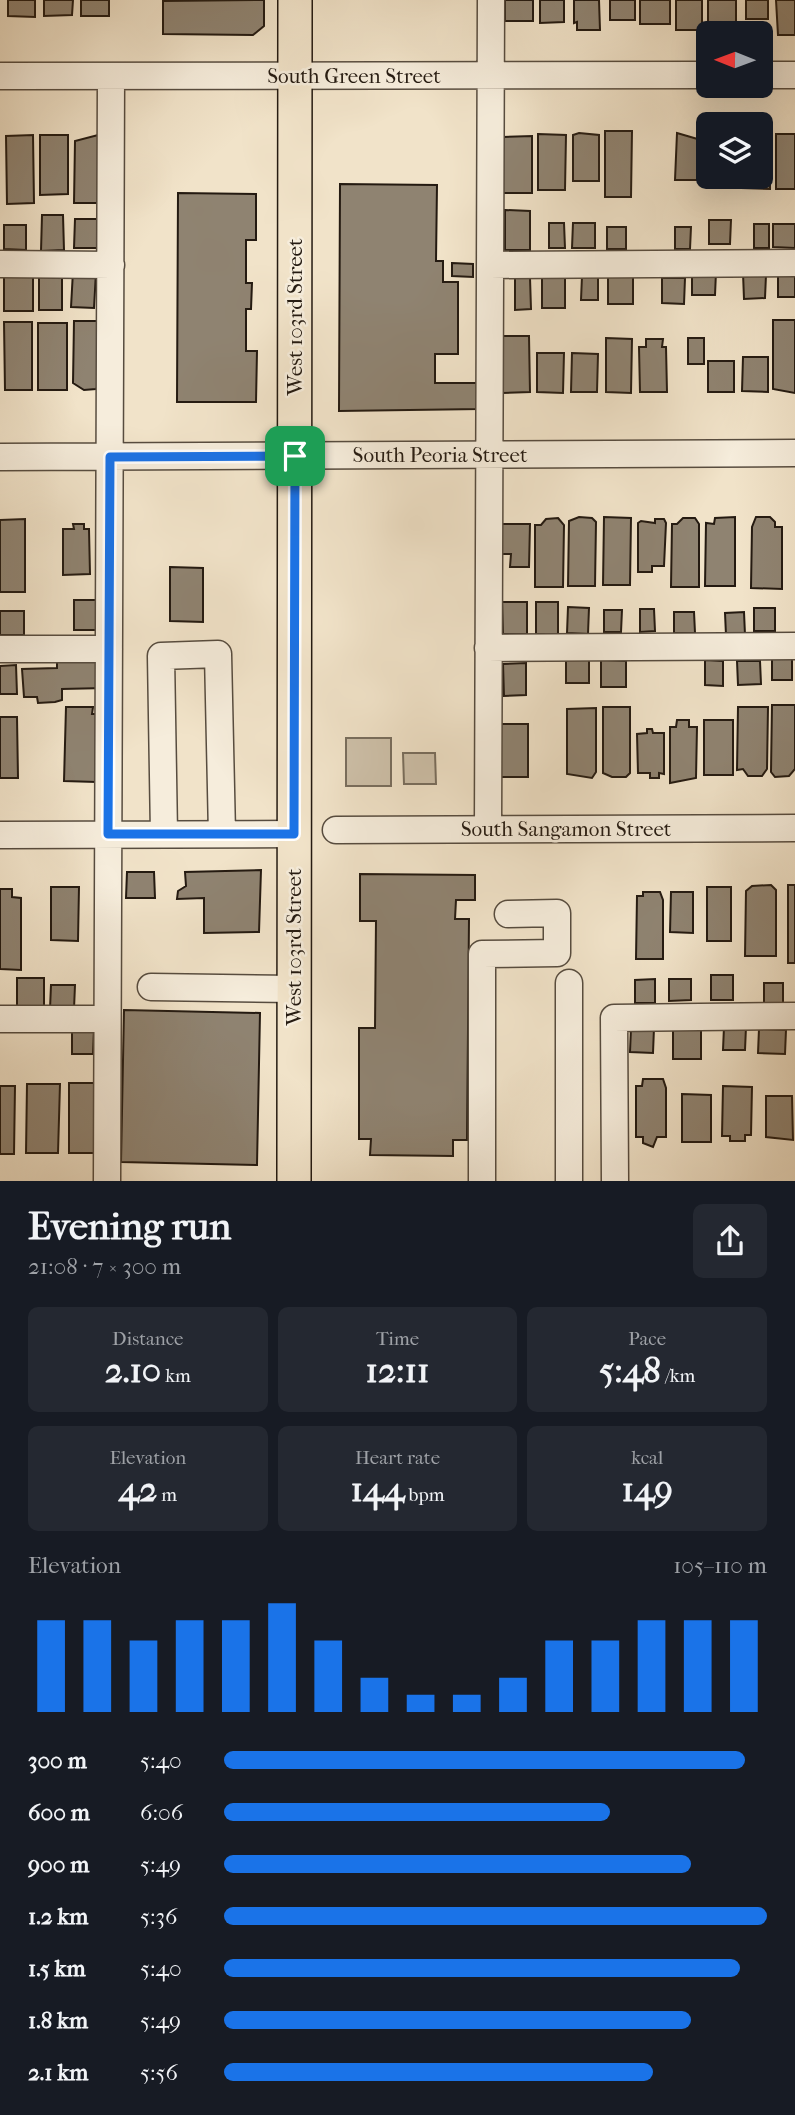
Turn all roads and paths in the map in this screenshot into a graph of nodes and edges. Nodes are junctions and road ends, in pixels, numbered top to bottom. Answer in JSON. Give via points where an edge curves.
{"nodes":[{"id":1,"x":295,"y":0,"type":"edge"},
{"id":2,"x":491,"y":0,"type":"edge"},
{"id":3,"x":696,"y":75,"type":"edge"},
{"id":4,"x":774,"y":75,"type":"edge"},
{"id":5,"x":795,"y":75,"type":"edge"},
{"id":6,"x":0,"y":76,"type":"edge"},
{"id":7,"x":111,"y":76,"type":"junction"},
{"id":8,"x":295,"y":76,"type":"junction"},
{"id":9,"x":491,"y":76,"type":"junction"},
{"id":10,"x":795,"y":263,"type":"edge"},
{"id":11,"x":0,"y":264,"type":"edge"},
{"id":12,"x":111,"y":265,"type":"junction"},
{"id":13,"x":490,"y":265,"type":"junction"},
{"id":14,"x":795,"y":453,"type":"edge"},
{"id":15,"x":489,"y":455,"type":"junction"},
{"id":16,"x":295,"y":456,"type":"junction"},
{"id":17,"x":0,"y":457,"type":"edge"},
{"id":18,"x":110,"y":457,"type":"junction"},
{"id":19,"x":795,"y":646,"type":"edge"},
{"id":20,"x":488,"y":648,"type":"junction"},
{"id":21,"x":0,"y":649,"type":"edge"},
{"id":22,"x":109,"y":649,"type":"junction"},
{"id":23,"x":795,"y":828,"type":"edge"},
{"id":24,"x":336,"y":830,"type":"dead end"},
{"id":25,"x":488,"y":830,"type":"junction"},
{"id":26,"x":108,"y":834,"type":"junction"},
{"id":27,"x":164,"y":834,"type":"junction"},
{"id":28,"x":222,"y":834,"type":"junction"},
{"id":29,"x":294,"y":834,"type":"junction"},
{"id":30,"x":0,"y":835,"type":"edge"},
{"id":31,"x":508,"y":914,"type":"dead end"},
{"id":32,"x":569,"y":983,"type":"dead end"},
{"id":33,"x":151,"y":987,"type":"dead end"},
{"id":34,"x":293,"y":989,"type":"junction"},
{"id":35,"x":795,"y":1016,"type":"edge"},
{"id":36,"x":0,"y":1019,"type":"edge"},
{"id":37,"x":107,"y":1019,"type":"junction"},
{"id":38,"x":107,"y":1181,"type":"edge"},
{"id":39,"x":293,"y":1181,"type":"edge"},
{"id":40,"x":482,"y":1181,"type":"edge"},
{"id":41,"x":569,"y":1181,"type":"edge"},
{"id":42,"x":615,"y":1181,"type":"edge"}],
"edges":[{"from":1,"to":8,"type":"main road","name":"West 103rd Street"},
{"from":2,"to":9,"type":"street"},
{"from":3,"to":9,"type":"street","name":"South Green Street"},
{"from":4,"to":5,"type":"street"},
{"from":6,"to":7,"type":"street","name":"South Green Street"},
{"from":7,"to":8,"type":"street","name":"South Green Street"},
{"from":7,"to":12,"type":"street"},
{"from":8,"to":9,"type":"street","name":"South Green Street"},
{"from":8,"to":16,"type":"main road","name":"West 103rd Street"},
{"from":9,"to":13,"type":"street"},
{"from":10,"to":13,"type":"street"},
{"from":11,"to":12,"type":"street"},
{"from":12,"to":18,"type":"street"},
{"from":13,"to":15,"type":"street"},
{"from":14,"to":15,"type":"street","name":"South Peoria Street"},
{"from":15,"to":16,"type":"street","name":"South Peoria Street"},
{"from":15,"to":20,"type":"street"},
{"from":16,"to":18,"type":"street","name":"South Peoria Street"},
{"from":16,"to":29,"type":"main road","name":"West 103rd Street"},
{"from":17,"to":18,"type":"street","name":"South Peoria Street"},
{"from":18,"to":22,"type":"street"},
{"from":19,"to":20,"type":"street"},
{"from":20,"to":25,"type":"street"},
{"from":21,"to":22,"type":"street"},
{"from":22,"to":26,"type":"street"},
{"from":23,"to":25,"type":"street","name":"South Sangamon Street"},
{"from":24,"to":25,"type":"street","name":"South Sangamon Street"},
{"from":26,"to":27,"type":"street"},
{"from":26,"to":30,"type":"street"},
{"from":26,"to":37,"type":"street"},
{"from":27,"to":28,"type":"street"},
{"from":27,"to":28,"type":"street","via":[[160,656],[218,654]]},
{"from":28,"to":29,"type":"street"},
{"from":29,"to":34,"type":"main road","name":"West 103rd Street"},
{"from":31,"to":40,"type":"street","via":[[557,913],[557,953],[482,954]]},
{"from":32,"to":41,"type":"street"},
{"from":33,"to":34,"type":"street"},
{"from":34,"to":39,"type":"main road","name":"West 103rd Street"},
{"from":35,"to":42,"type":"street","via":[[614,1018]]},
{"from":36,"to":37,"type":"street"},
{"from":37,"to":38,"type":"street"}]}
